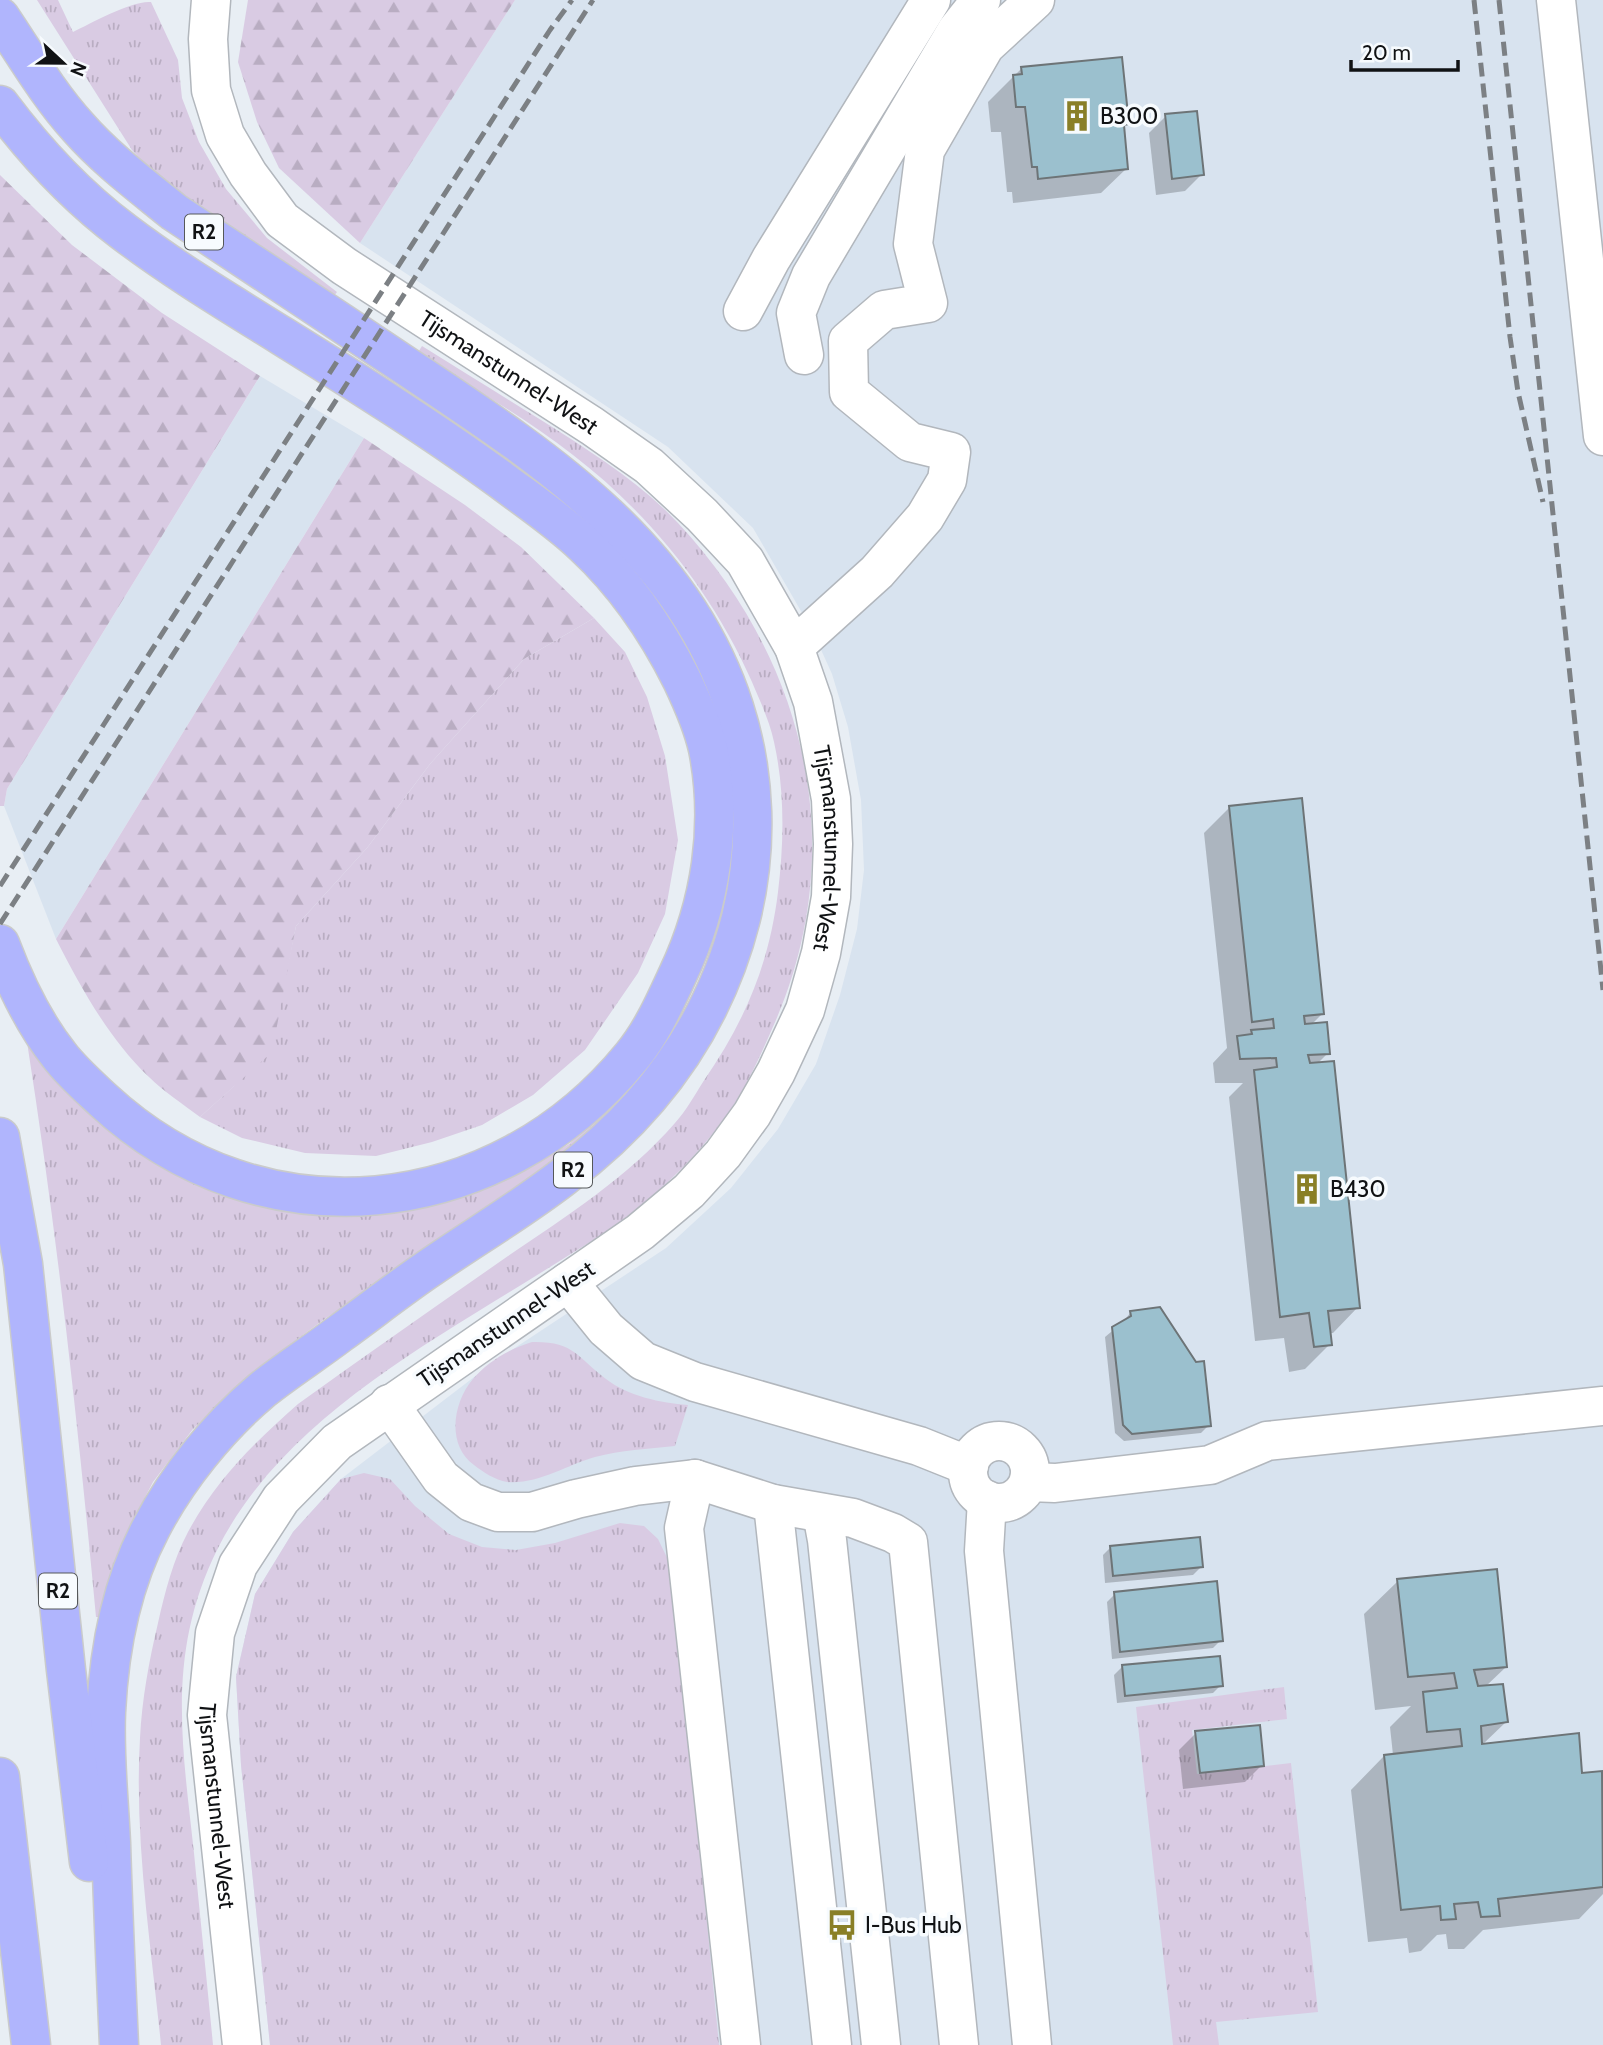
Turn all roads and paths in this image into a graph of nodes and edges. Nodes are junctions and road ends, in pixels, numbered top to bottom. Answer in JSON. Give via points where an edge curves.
{"nodes":[{"id":1,"x":211,"y":0,"type":"edge"},
{"id":2,"x":223,"y":0,"type":"edge"},
{"id":3,"x":930,"y":0,"type":"edge"},
{"id":4,"x":981,"y":0,"type":"edge"},
{"id":5,"x":1035,"y":0,"type":"edge"},
{"id":6,"x":1556,"y":0,"type":"edge"},
{"id":7,"x":0,"y":17,"type":"edge"},
{"id":8,"x":208,"y":39,"type":"junction"},
{"id":9,"x":0,"y":105,"type":"edge"},
{"id":10,"x":743,"y":311,"type":"dead end"},
{"id":11,"x":804,"y":355,"type":"dead end"},
{"id":12,"x":1603,"y":436,"type":"edge"},
{"id":13,"x":794,"y":647,"type":"junction"},
{"id":14,"x":0,"y":944,"type":"edge"},
{"id":15,"x":0,"y":1137,"type":"edge"},
{"id":16,"x":568,"y":1282,"type":"junction"},
{"id":17,"x":389,"y":1404,"type":"junction"},
{"id":18,"x":1603,"y":1406,"type":"edge"},
{"id":19,"x":969,"y":1466,"type":"junction"},
{"id":20,"x":695,"y":1479,"type":"junction"},
{"id":21,"x":1029,"y":1482,"type":"junction"},
{"id":22,"x":987,"y":1500,"type":"junction"},
{"id":23,"x":773,"y":1504,"type":"junction"},
{"id":24,"x":822,"y":1513,"type":"junction"},
{"id":25,"x":0,"y":1777,"type":"edge"},
{"id":26,"x":31,"y":2045,"type":"edge"},
{"id":27,"x":111,"y":2045,"type":"edge"},
{"id":28,"x":119,"y":2045,"type":"edge"},
{"id":29,"x":242,"y":2045,"type":"edge"},
{"id":30,"x":741,"y":2045,"type":"edge"},
{"id":31,"x":832,"y":2045,"type":"edge"},
{"id":32,"x":881,"y":2045,"type":"edge"},
{"id":33,"x":959,"y":2045,"type":"edge"},
{"id":34,"x":1032,"y":2045,"type":"edge"}],
"edges":[{"from":1,"to":8,"type":"street","name":"Tijsmanstunnel-West"},
{"from":2,"to":8,"type":"street","name":"Tijsmanstunnel-West"},
{"from":3,"to":10,"type":"street"},
{"from":4,"to":11,"type":"street","via":[[957,30],[811,276],[796,313]]},
{"from":5,"to":13,"type":"street","via":[[985,46],[925,150],[913,244],[928,303],[884,310],[848,341],[849,393],[910,442],[951,452],[947,480],[925,517],[877,572]]},
{"from":6,"to":12,"type":"street"},
{"from":7,"to":28,"type":"highway","number":"R2","via":[[75,125],[136,182],[174,212],[485,418],[582,491],[626,532],[692,614],[723,672],[743,734],[751,784],[748,888],[733,949],[709,1009],[654,1093],[621,1130],[580,1165],[260,1392],[196,1457],[150,1530],[118,1611],[106,1712]]},
{"from":8,"to":13,"type":"street","name":"Tijsmanstunnel-West","via":[[211,90],[225,135],[282,220],[344,266],[649,466],[745,561]]},
{"from":9,"to":14,"type":"highway","number":"R2","via":[[61,179],[125,233],[462,452],[584,544],[661,639],[687,691],[708,746],[715,849],[701,915],[663,1007],[636,1052],[604,1088],[535,1144],[455,1181],[404,1193],[348,1198],[280,1191],[240,1181],[161,1144],[127,1122],[60,1057],[21,996]]},
{"from":13,"to":16,"type":"street","name":"Tijsmanstunnel-West","via":[[813,702],[831,799],[831,897],[805,1010],[776,1072],[723,1154],[640,1233]]},
{"from":15,"to":27,"type":"highway","number":"R2","via":[[23,1264]]},
{"from":16,"to":17,"type":"street","name":"Tijsmanstunnel-West"},
{"from":16,"to":19,"type":"street","via":[[606,1329],[643,1361],[695,1382],[919,1446]]},
{"from":17,"to":20,"type":"street","via":[[441,1478],[471,1502],[498,1512],[532,1512],[635,1486]]},
{"from":17,"to":29,"type":"street","name":"Tijsmanstunnel-West","via":[[337,1442],[281,1499],[238,1565],[215,1633],[207,1714]]},
{"from":18,"to":21,"type":"street","via":[[1268,1441],[1210,1465]]},
{"from":19,"to":21,"type":"street","via":[[979,1449],[1008,1442],[1029,1462]]},
{"from":19,"to":22,"type":"street","via":[[972,1486]]},
{"from":20,"to":23,"type":"street"},
{"from":20,"to":30,"type":"street","via":[[684,1528]]},
{"from":21,"to":22,"type":"street","via":[[1016,1498],[996,1503]]},
{"from":22,"to":34,"type":"street","via":[[984,1551]]},
{"from":23,"to":24,"type":"street"},
{"from":23,"to":31,"type":"street"},
{"from":24,"to":32,"type":"street"},
{"from":24,"to":33,"type":"street","via":[[853,1518],[908,1542]]},
{"from":25,"to":26,"type":"highway"}]}
